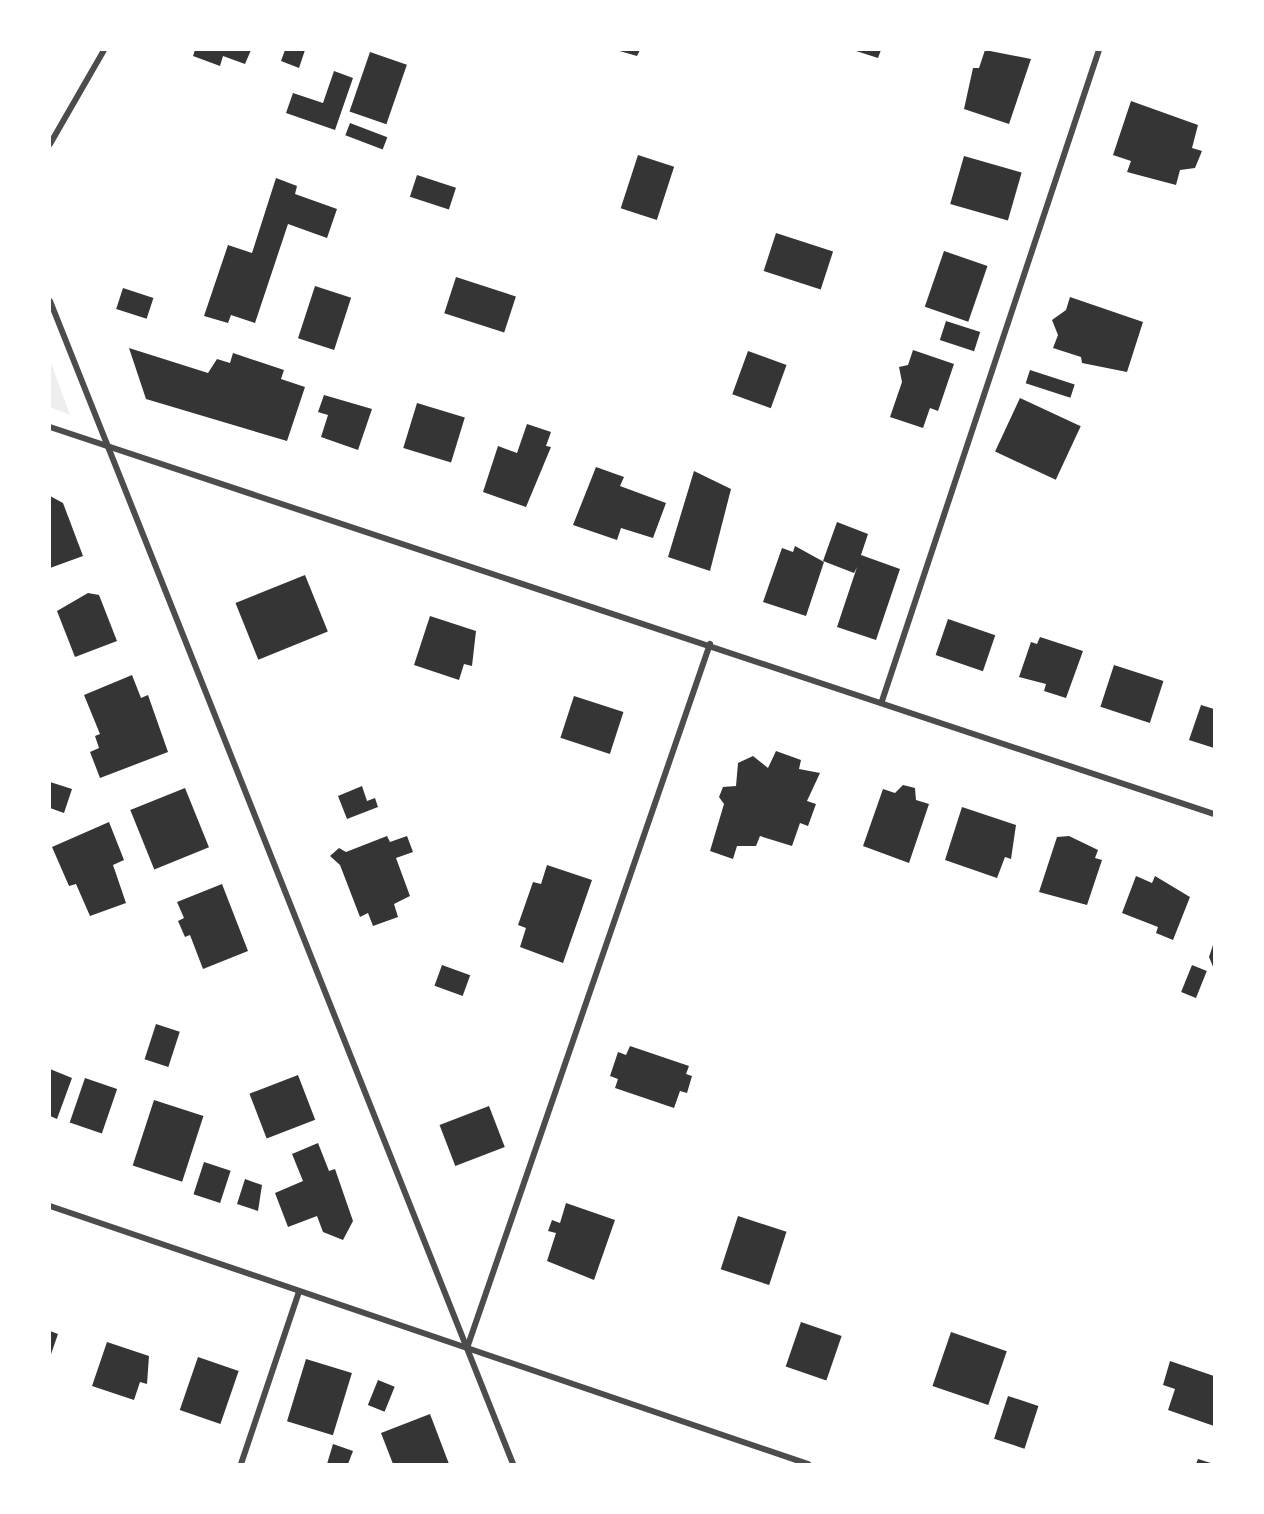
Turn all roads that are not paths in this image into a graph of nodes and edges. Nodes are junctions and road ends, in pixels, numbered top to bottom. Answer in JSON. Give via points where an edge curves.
{"nodes":[{"id":1,"x":104,"y":50,"type":"edge"},
{"id":2,"x":1100,"y":50,"type":"edge"},
{"id":3,"x":50,"y":144,"type":"edge"},
{"id":4,"x":50,"y":301,"type":"edge"},
{"id":5,"x":50,"y":427,"type":"edge"},
{"id":6,"x":102,"y":443,"type":"junction"},
{"id":7,"x":710,"y":644,"type":"junction"},
{"id":8,"x":882,"y":701,"type":"junction"},
{"id":9,"x":1215,"y":814,"type":"edge"},
{"id":10,"x":50,"y":1206,"type":"edge"},
{"id":11,"x":299,"y":1292,"type":"junction"},
{"id":12,"x":467,"y":1348,"type":"junction"},
{"id":13,"x":241,"y":1464,"type":"edge"},
{"id":14,"x":513,"y":1464,"type":"edge"},
{"id":15,"x":808,"y":1464,"type":"edge"}],
"edges":[{"from":1,"to":3,"type":"street"},
{"from":2,"to":8,"type":"street"},
{"from":4,"to":6,"type":"street"},
{"from":5,"to":6,"type":"street"},
{"from":6,"to":7,"type":"street"},
{"from":6,"to":12,"type":"street"},
{"from":7,"to":8,"type":"street"},
{"from":7,"to":12,"type":"street"},
{"from":8,"to":9,"type":"street"},
{"from":10,"to":11,"type":"street"},
{"from":11,"to":12,"type":"street"},
{"from":11,"to":13,"type":"street"},
{"from":12,"to":14,"type":"street"},
{"from":12,"to":15,"type":"street"}]}
